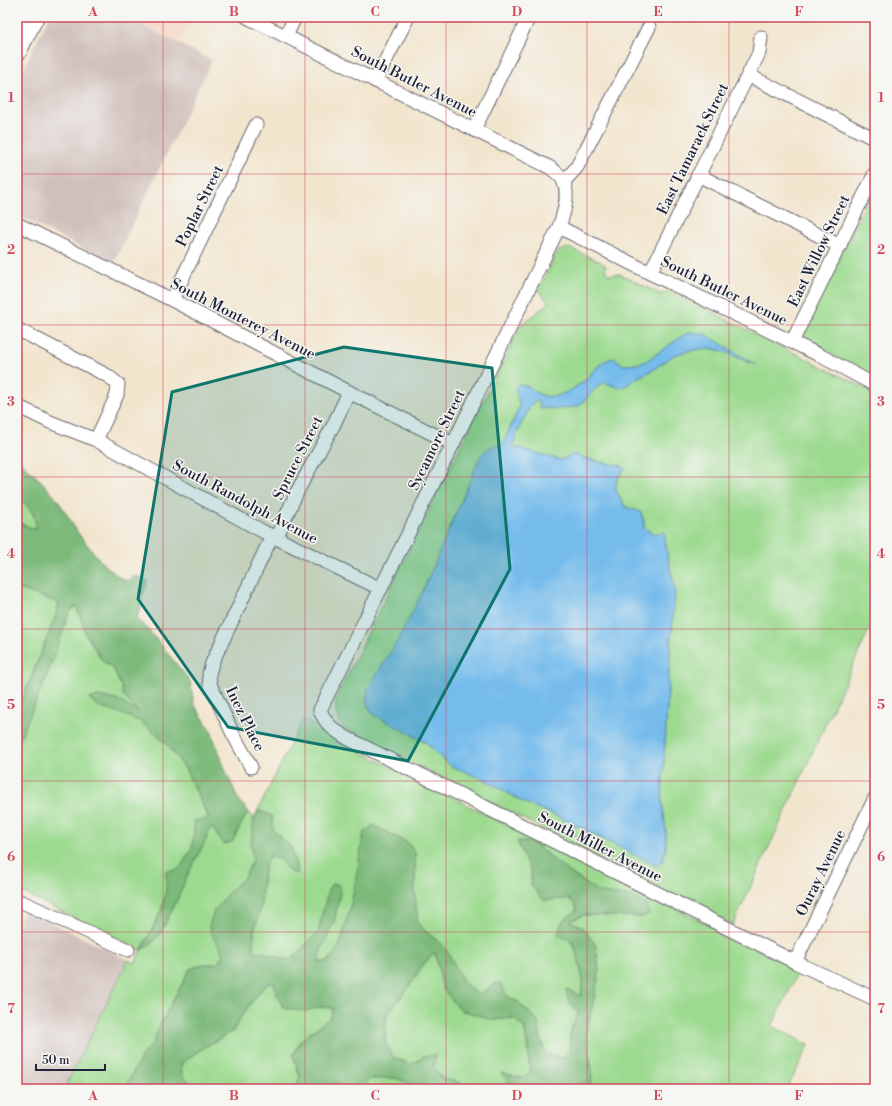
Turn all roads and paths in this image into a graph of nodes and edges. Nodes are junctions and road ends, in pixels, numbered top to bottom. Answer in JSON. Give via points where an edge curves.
{"nodes":[{"id":1,"x":34,"y":17,"type":"edge"},
{"id":2,"x":247,"y":17,"type":"edge"},
{"id":3,"x":295,"y":17,"type":"edge"},
{"id":4,"x":408,"y":17,"type":"edge"},
{"id":5,"x":529,"y":17,"type":"edge"},
{"id":6,"x":649,"y":27,"type":"dead end"},
{"id":7,"x":286,"y":36,"type":"junction"},
{"id":8,"x":761,"y":37,"type":"dead end"},
{"id":9,"x":17,"y":51,"type":"edge"},
{"id":10,"x":748,"y":74,"type":"junction"},
{"id":11,"x":375,"y":81,"type":"junction"},
{"id":12,"x":256,"y":125,"type":"dead end"},
{"id":13,"x":474,"y":130,"type":"junction"},
{"id":14,"x":875,"y":139,"type":"edge"},
{"id":15,"x":875,"y":173,"type":"edge"},
{"id":16,"x":698,"y":175,"type":"junction"},
{"id":17,"x":563,"y":180,"type":"junction"},
{"id":18,"x":17,"y":224,"type":"edge"},
{"id":19,"x":559,"y":227,"type":"junction"},
{"id":20,"x":840,"y":246,"type":"junction"},
{"id":21,"x":650,"y":273,"type":"junction"},
{"id":22,"x":172,"y":300,"type":"junction"},
{"id":23,"x":17,"y":329,"type":"edge"},
{"id":24,"x":792,"y":342,"type":"junction"},
{"id":25,"x":875,"y":384,"type":"edge"},
{"id":26,"x":349,"y":392,"type":"junction"},
{"id":27,"x":17,"y":406,"type":"edge"},
{"id":28,"x":96,"y":440,"type":"junction"},
{"id":29,"x":453,"y":444,"type":"junction"},
{"id":30,"x":274,"y":537,"type":"junction"},
{"id":31,"x":381,"y":589,"type":"junction"},
{"id":32,"x":210,"y":684,"type":"joint"},
{"id":33,"x":320,"y":710,"type":"joint"},
{"id":34,"x":251,"y":767,"type":"dead end"},
{"id":35,"x":875,"y":798,"type":"edge"},
{"id":36,"x":17,"y":901,"type":"edge"},
{"id":37,"x":128,"y":950,"type":"dead end"},
{"id":38,"x":795,"y":962,"type":"junction"},
{"id":39,"x":875,"y":999,"type":"edge"}],
"edges":[{"from":1,"to":9,"type":"highway"},
{"from":2,"to":7,"type":"street","name":"South Butler Avenue"},
{"from":3,"to":7,"type":"street"},
{"from":4,"to":11,"type":"street"},
{"from":5,"to":13,"type":"street"},
{"from":6,"to":17,"type":"street","via":[[576,167],[568,178]]},
{"from":7,"to":11,"type":"street","name":"South Butler Avenue"},
{"from":8,"to":10,"type":"street","name":"East Tamarack Street","via":[[758,53]]},
{"from":10,"to":14,"type":"street"},
{"from":10,"to":16,"type":"street","name":"East Tamarack Street"},
{"from":11,"to":13,"type":"street","name":"South Butler Avenue"},
{"from":12,"to":22,"type":"street","name":"Poplar Street"},
{"from":13,"to":17,"type":"street","name":"South Butler Avenue","via":[[549,167]]},
{"from":15,"to":20,"type":"street","name":"East Willow Street"},
{"from":16,"to":20,"type":"street"},
{"from":16,"to":21,"type":"street","name":"East Tamarack Street"},
{"from":17,"to":19,"type":"street","name":"Sycamore Street","via":[[566,200]]},
{"from":18,"to":22,"type":"street","name":"South Monterey Avenue"},
{"from":19,"to":21,"type":"street","name":"South Butler Avenue"},
{"from":19,"to":29,"type":"street","name":"Sycamore Street"},
{"from":20,"to":24,"type":"street","name":"East Willow Street"},
{"from":21,"to":24,"type":"street","name":"South Butler Avenue"},
{"from":22,"to":26,"type":"street","name":"South Monterey Avenue"},
{"from":23,"to":28,"type":"street","via":[[108,376],[118,384],[117,395]]},
{"from":24,"to":25,"type":"street","name":"South Butler Avenue"},
{"from":26,"to":29,"type":"street","name":"South Monterey Avenue"},
{"from":26,"to":30,"type":"street","name":"Spruce Street"},
{"from":27,"to":28,"type":"street","name":"South Randolph Avenue"},
{"from":28,"to":30,"type":"street","name":"South Randolph Avenue"},
{"from":29,"to":31,"type":"street","name":"Sycamore Street"},
{"from":30,"to":31,"type":"street","name":"South Randolph Avenue"},
{"from":30,"to":32,"type":"street","name":"Spruce Street","via":[[212,663]]},
{"from":31,"to":33,"type":"street","name":"Sycamore Street"},
{"from":32,"to":34,"type":"street","name":"Inez Place"},
{"from":33,"to":38,"type":"street","name":"South Miller Avenue","via":[[329,726],[347,738]]},
{"from":35,"to":38,"type":"street","name":"Ouray Avenue"},
{"from":36,"to":37,"type":"street"},
{"from":38,"to":39,"type":"street","name":"South Miller Avenue"}]}
